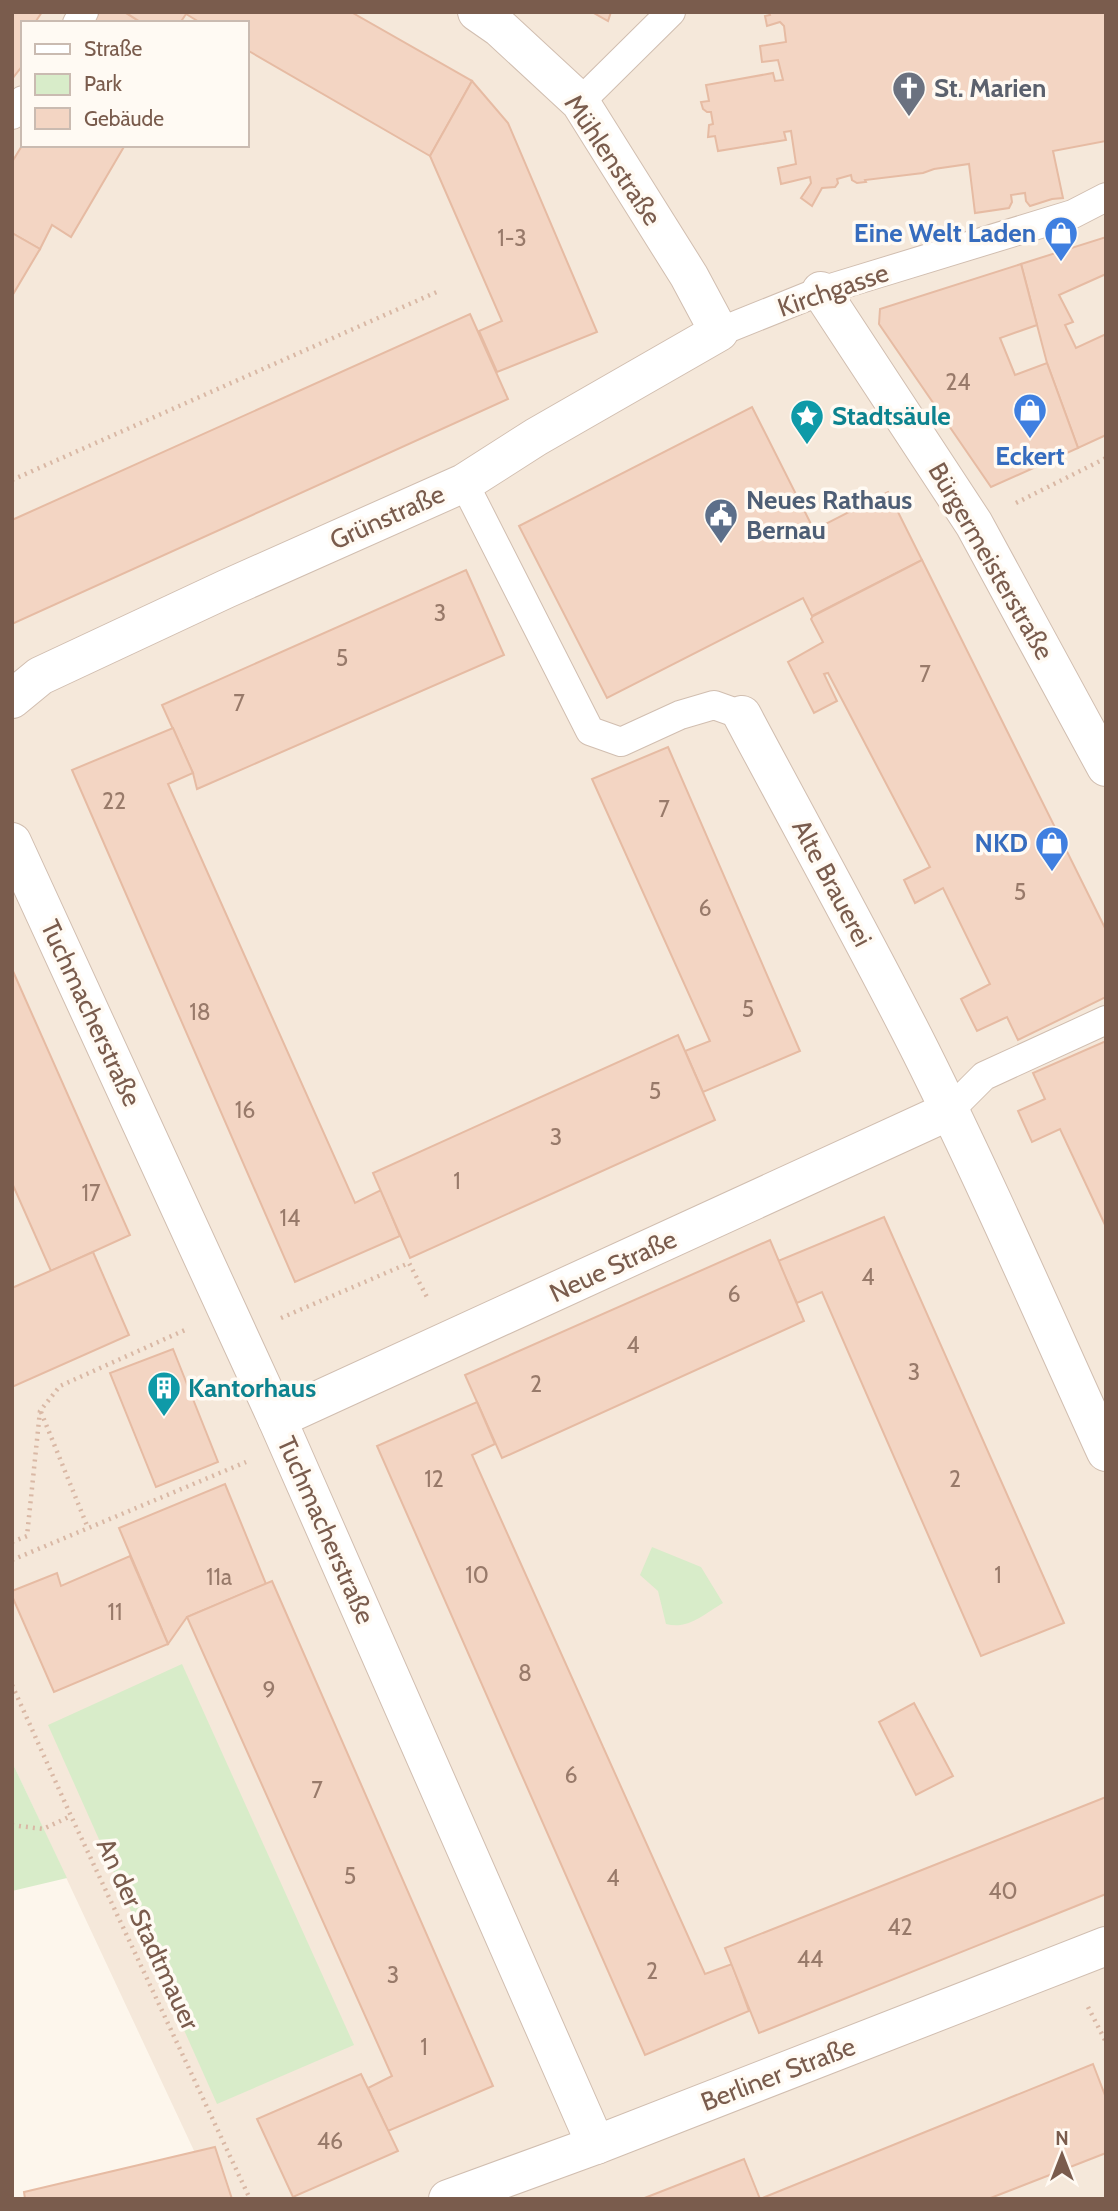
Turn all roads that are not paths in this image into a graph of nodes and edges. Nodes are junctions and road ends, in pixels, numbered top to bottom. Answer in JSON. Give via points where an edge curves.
{"nodes":[{"id":1,"x":477,"y":12,"type":"edge"},
{"id":2,"x":671,"y":12,"type":"edge"},
{"id":3,"x":580,"y":102,"type":"junction"},
{"id":4,"x":1106,"y":197,"type":"edge"},
{"id":5,"x":821,"y":291,"type":"junction"},
{"id":6,"x":719,"y":332,"type":"junction"},
{"id":7,"x":464,"y":483,"type":"junction"},
{"id":8,"x":26,"y":688,"type":"edge"},
{"id":9,"x":742,"y":715,"type":"joint"},
{"id":10,"x":1106,"y":766,"type":"edge"},
{"id":11,"x":12,"y":842,"type":"edge"},
{"id":12,"x":1106,"y":1020,"type":"edge"},
{"id":13,"x":949,"y":1111,"type":"junction"},
{"id":14,"x":283,"y":1432,"type":"junction"},
{"id":15,"x":1106,"y":1452,"type":"edge"},
{"id":16,"x":1106,"y":1946,"type":"edge"},
{"id":17,"x":596,"y":2145,"type":"junction"},
{"id":18,"x":448,"y":2199,"type":"edge"}],
"edges":[{"from":1,"to":3,"type":"street","name":"Mühlenstraße"},
{"from":2,"to":3,"type":"lane"},
{"from":3,"to":6,"type":"street","name":"Mühlenstraße"},
{"from":4,"to":5,"type":"lane","name":"Kirchgasse","via":[[1073,214]]},
{"from":5,"to":6,"type":"lane","name":"Kirchgasse"},
{"from":5,"to":10,"type":"street","name":"Bürgermeisterstraße","via":[[975,524]]},
{"from":6,"to":7,"type":"street","name":"Grünstraße"},
{"from":7,"to":8,"type":"street","name":"Grünstraße","via":[[226,589]]},
{"from":7,"to":9,"type":"lane","name":"Alte Brauerei","via":[[590,731],[621,741],[714,705]]},
{"from":9,"to":13,"type":"street","name":"Alte Brauerei"},
{"from":11,"to":14,"type":"street","name":"Tuchmacherstraße"},
{"from":12,"to":13,"type":"lane","via":[[984,1076]]},
{"from":13,"to":14,"type":"street","name":"Neue Straße","via":[[447,1342]]},
{"from":13,"to":15,"type":"street","name":"Alte Brauerei"},
{"from":14,"to":17,"type":"street","name":"Tuchmacherstraße"},
{"from":16,"to":17,"type":"street","name":"Berliner Straße"},
{"from":17,"to":18,"type":"street","name":"Berliner Straße"}]}
